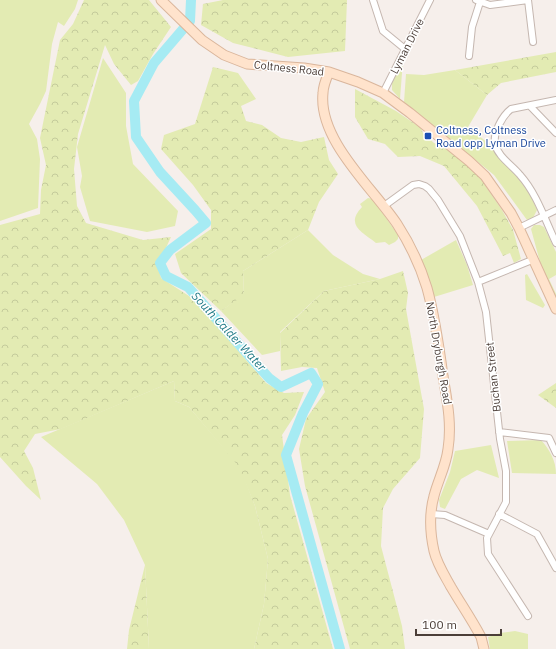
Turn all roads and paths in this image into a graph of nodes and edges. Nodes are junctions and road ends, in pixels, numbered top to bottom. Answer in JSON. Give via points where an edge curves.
{"nodes":[{"id":1,"x":161,"y":0,"type":"edge"},
{"id":2,"x":373,"y":0,"type":"edge"},
{"id":3,"x":430,"y":0,"type":"edge"},
{"id":4,"x":528,"y":0,"type":"edge"},
{"id":5,"x":478,"y":1,"type":"edge"},
{"id":6,"x":533,"y":42,"type":"dead end"},
{"id":7,"x":405,"y":49,"type":"junction"},
{"id":8,"x":469,"y":56,"type":"dead end"},
{"id":9,"x":329,"y":72,"type":"junction"},
{"id":10,"x":383,"y":93,"type":"junction"},
{"id":11,"x":556,"y":100,"type":"edge"},
{"id":12,"x":530,"y":106,"type":"junction"},
{"id":13,"x":556,"y":134,"type":"edge"},
{"id":14,"x":384,"y":206,"type":"junction"},
{"id":15,"x":556,"y":210,"type":"edge"},
{"id":16,"x":543,"y":216,"type":"junction"},
{"id":17,"x":519,"y":228,"type":"junction"},
{"id":18,"x":556,"y":243,"type":"edge"},
{"id":19,"x":532,"y":260,"type":"junction"},
{"id":20,"x":478,"y":282,"type":"junction"},
{"id":21,"x":556,"y":309,"type":"edge"},
{"id":22,"x":499,"y":432,"type":"junction"},
{"id":23,"x":556,"y":453,"type":"edge"},
{"id":24,"x":431,"y":514,"type":"junction"},
{"id":25,"x":499,"y":514,"type":"junction"},
{"id":26,"x":490,"y":534,"type":"junction"},
{"id":27,"x":556,"y":568,"type":"edge"},
{"id":28,"x":528,"y":616,"type":"dead end"},
{"id":29,"x":484,"y":649,"type":"edge"}],
"edges":[{"from":1,"to":9,"type":"street","name":"Coltness Road","via":[[202,40],[224,55],[247,64]]},
{"from":2,"to":7,"type":"street","via":[[383,31]]},
{"from":3,"to":7,"type":"street","name":"Lyman Drive"},
{"from":4,"to":5,"type":"street","via":[[498,5]]},
{"from":4,"to":6,"type":"street"},
{"from":5,"to":8,"type":"street"},
{"from":7,"to":10,"type":"street","name":"Lyman Drive"},
{"from":9,"to":10,"type":"street","name":"Coltness Road"},
{"from":9,"to":14,"type":"street","name":"North Dryburgh Road","via":[[322,102],[327,122],[338,147]]},
{"from":10,"to":17,"type":"street","name":"Coltness Road","via":[[469,160],[485,176]]},
{"from":11,"to":12,"type":"street"},
{"from":12,"to":13,"type":"street"},
{"from":12,"to":16,"type":"street","via":[[511,109],[506,113],[495,134],[495,142],[497,151],[524,180]]},
{"from":14,"to":20,"type":"street","name":"Buchan Street","via":[[413,185],[419,184],[429,189],[460,236]]},
{"from":14,"to":24,"type":"street","name":"North Dryburgh Road","via":[[414,253],[435,318],[450,432],[446,461],[434,496]]},
{"from":15,"to":16,"type":"street"},
{"from":16,"to":17,"type":"street"},
{"from":16,"to":18,"type":"street"},
{"from":17,"to":19,"type":"street","name":"Coltness Road"},
{"from":19,"to":20,"type":"street"},
{"from":19,"to":21,"type":"street","name":"Coltness Road"},
{"from":20,"to":22,"type":"street","name":"Buchan Street","via":[[486,312]]},
{"from":22,"to":23,"type":"street","via":[[549,438]]},
{"from":22,"to":25,"type":"street","name":"Buchan Street","via":[[506,472],[506,502]]},
{"from":24,"to":26,"type":"street","via":[[445,515]]},
{"from":24,"to":29,"type":"street","name":"North Dryburgh Road","via":[[430,529],[434,553],[481,637]]},
{"from":25,"to":26,"type":"street","name":"Buchan Street"},
{"from":25,"to":27,"type":"street","via":[[537,534]]},
{"from":26,"to":28,"type":"street","name":"Buchan Street","via":[[487,538],[488,554]]}]}
